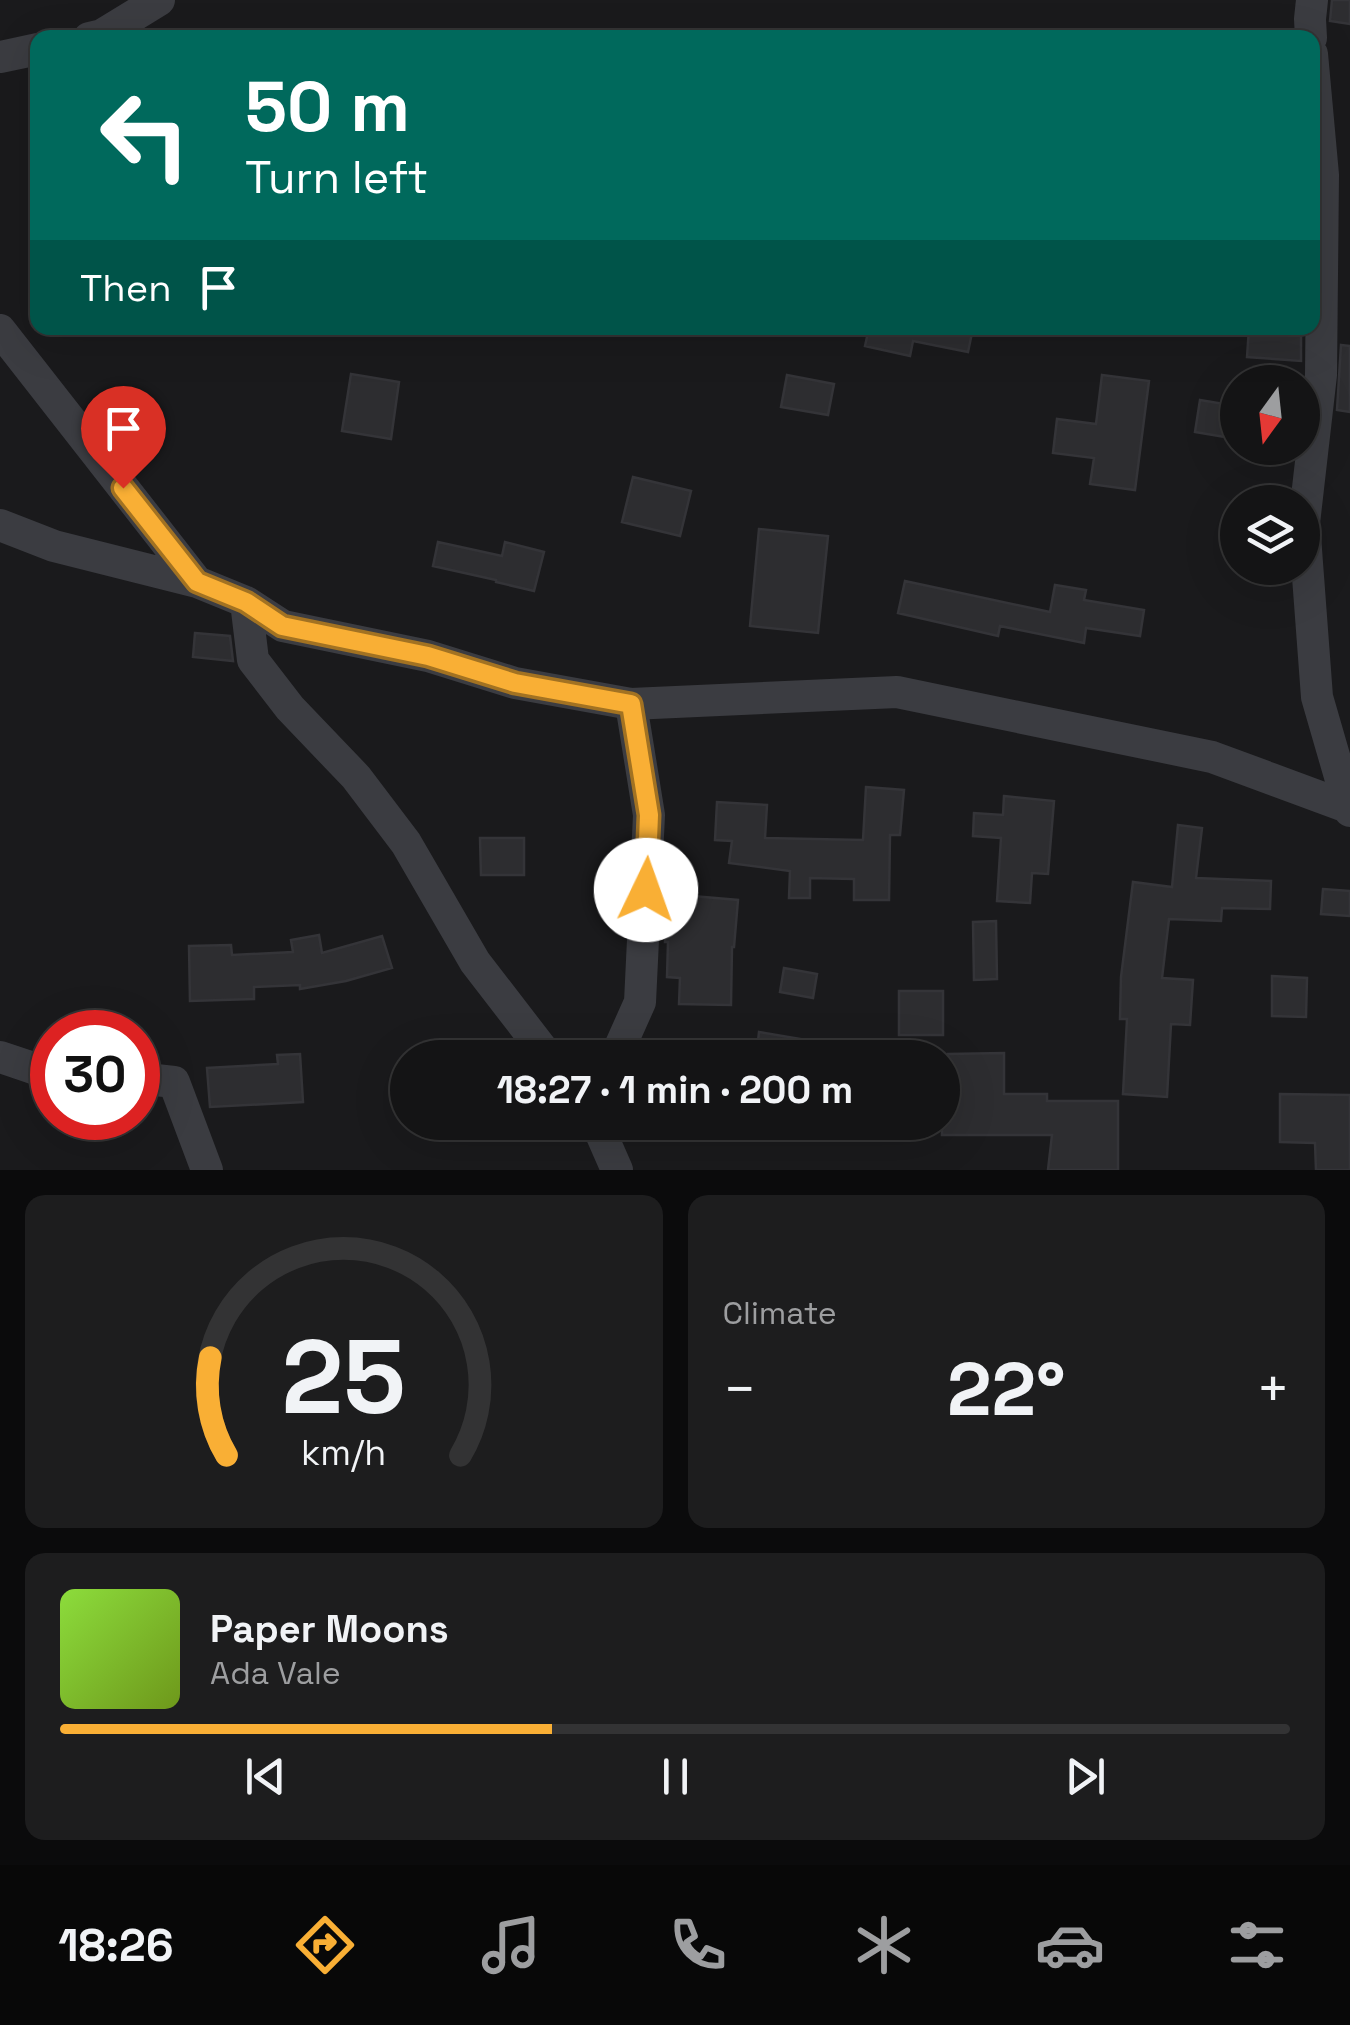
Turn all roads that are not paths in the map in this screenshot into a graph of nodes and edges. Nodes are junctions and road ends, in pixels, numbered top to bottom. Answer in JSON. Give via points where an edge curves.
{"nodes":[{"id":1,"x":160,"y":0,"type":"edge"},
{"id":2,"x":1312,"y":0,"type":"edge"},
{"id":3,"x":109,"y":30,"type":"edge"},
{"id":4,"x":1311,"y":30,"type":"edge"},
{"id":5,"x":30,"y":51,"type":"edge"},
{"id":6,"x":0,"y":57,"type":"edge"},
{"id":7,"x":1320,"y":151,"type":"edge"},
{"id":8,"x":0,"y":330,"type":"edge"},
{"id":9,"x":0,"y":525,"type":"edge"},
{"id":10,"x":197,"y":582,"type":"junction"},
{"id":11,"x":246,"y":602,"type":"junction"},
{"id":12,"x":631,"y":704,"type":"junction"},
{"id":13,"x":1349,"y":809,"type":"edge"},
{"id":14,"x":536,"y":1040,"type":"edge"},
{"id":15,"x":623,"y":1040,"type":"edge"},
{"id":16,"x":0,"y":1057,"type":"edge"},
{"id":17,"x":30,"y":1067,"type":"edge"},
{"id":18,"x":160,"y":1080,"type":"edge"},
{"id":19,"x":604,"y":1140,"type":"edge"},
{"id":20,"x":207,"y":1170,"type":"edge"},
{"id":21,"x":617,"y":1170,"type":"edge"}],
"edges":[{"from":1,"to":3,"type":"street"},
{"from":2,"to":4,"type":"street"},
{"from":5,"to":6,"type":"street"},
{"from":7,"to":13,"type":"street","via":[[1321,375],[1304,522],[1317,697]]},
{"from":8,"to":10,"type":"street"},
{"from":9,"to":10,"type":"street","via":[[54,546]]},
{"from":10,"to":11,"type":"street"},
{"from":11,"to":12,"type":"street","via":[[282,626]]},
{"from":11,"to":14,"type":"street","via":[[253,660],[406,843],[474,962]]},
{"from":12,"to":13,"type":"street","via":[[898,692],[1212,757]]},
{"from":12,"to":15,"type":"street","via":[[649,815],[640,1002]]},
{"from":16,"to":17,"type":"street"},
{"from":18,"to":20,"type":"street","via":[[174,1082]]},
{"from":19,"to":21,"type":"street"}]}
